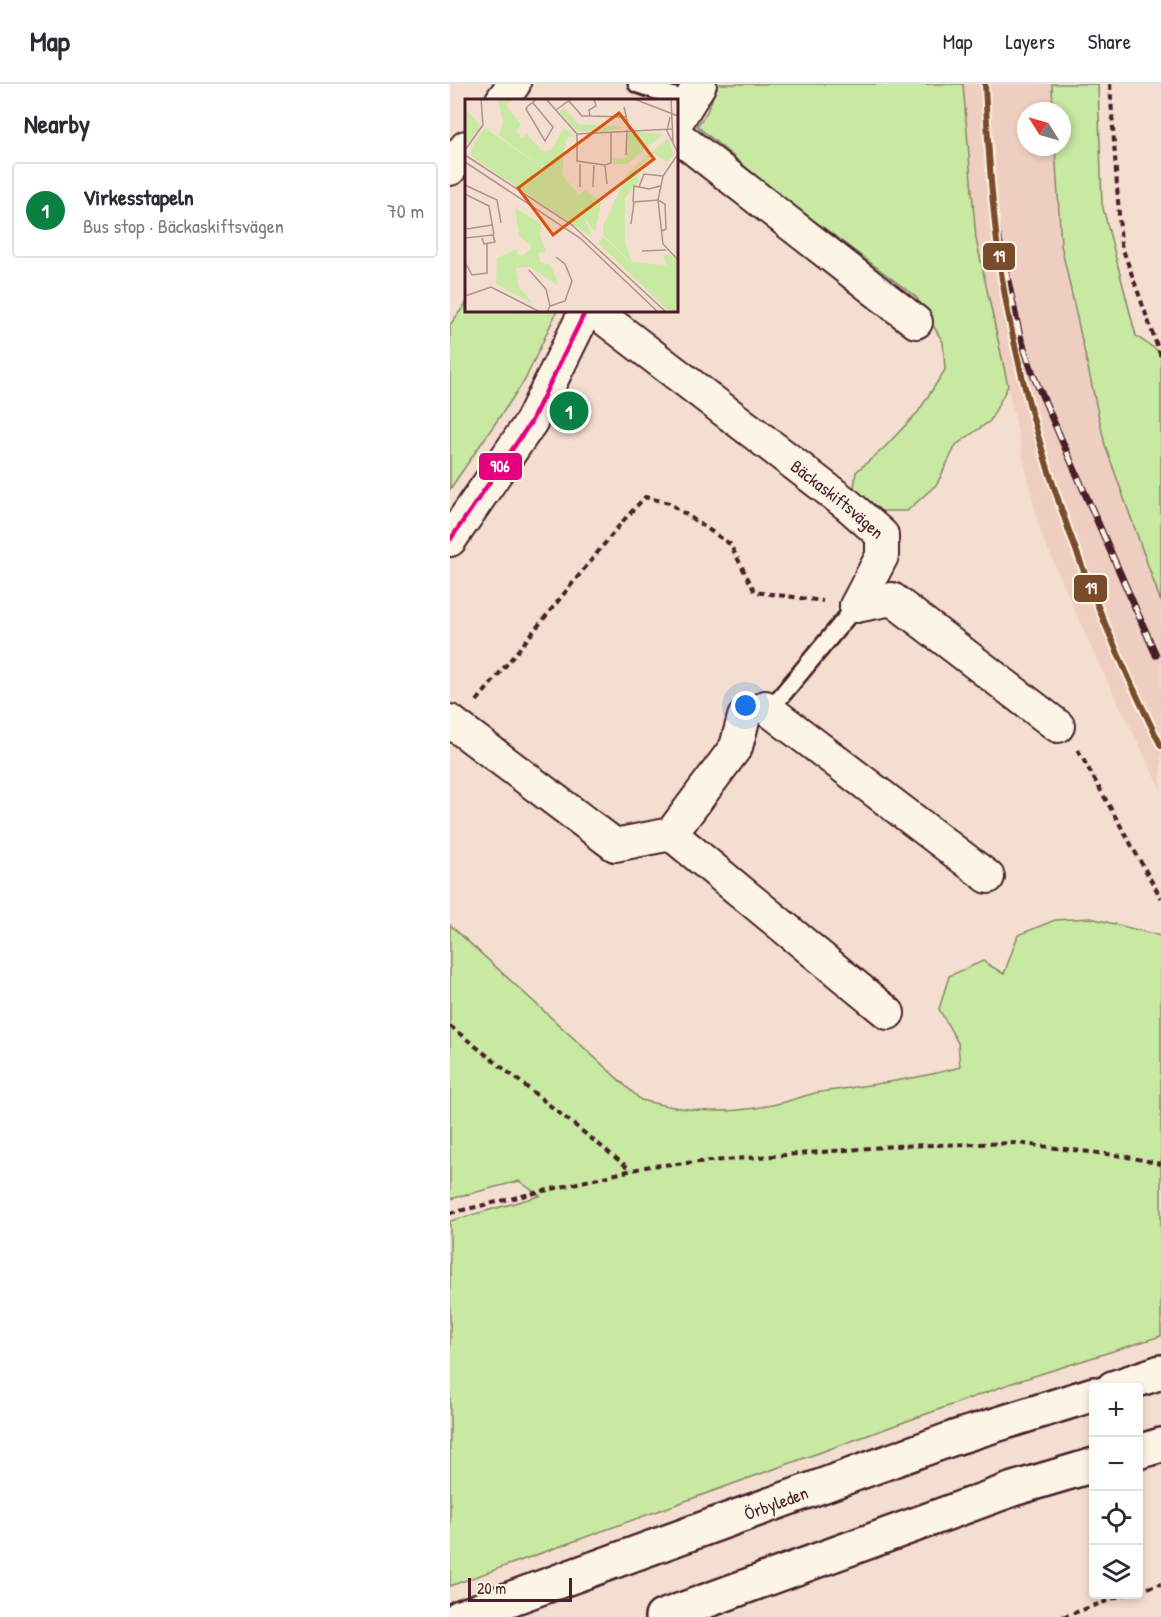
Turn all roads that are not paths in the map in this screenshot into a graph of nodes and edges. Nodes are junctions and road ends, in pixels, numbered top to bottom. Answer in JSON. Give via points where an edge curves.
{"nodes":[{"id":1,"x":514,"y":84,"type":"edge"},
{"id":2,"x":637,"y":84,"type":"edge"},
{"id":3,"x":503,"y":99,"type":"edge"},
{"id":4,"x":689,"y":103,"type":"edge"},
{"id":5,"x":678,"y":137,"type":"edge"},
{"id":6,"x":465,"y":148,"type":"edge"},
{"id":7,"x":450,"y":169,"type":"edge"},
{"id":8,"x":585,"y":312,"type":"edge"},
{"id":9,"x":596,"y":312,"type":"edge"},
{"id":10,"x":916,"y":322,"type":"dead end"},
{"id":11,"x":450,"y":540,"type":"edge"},
{"id":12,"x":856,"y":606,"type":"junction"},
{"id":13,"x":754,"y":712,"type":"junction"},
{"id":14,"x":453,"y":723,"type":"edge"},
{"id":15,"x":1058,"y":726,"type":"road end"},
{"id":16,"x":671,"y":834,"type":"junction"},
{"id":17,"x":988,"y":877,"type":"dead end"},
{"id":18,"x":888,"y":1013,"type":"dead end"},
{"id":19,"x":1161,"y":1372,"type":"edge"},
{"id":20,"x":1128,"y":1383,"type":"edge"},
{"id":21,"x":1089,"y":1396,"type":"edge"},
{"id":22,"x":1161,"y":1445,"type":"edge"},
{"id":23,"x":1143,"y":1450,"type":"edge"},
{"id":24,"x":1089,"y":1467,"type":"edge"},
{"id":25,"x":460,"y":1617,"type":"edge"},
{"id":26,"x":662,"y":1617,"type":"edge"}],
"edges":[{"from":1,"to":3,"type":"street"},
{"from":2,"to":4,"type":"lane"},
{"from":5,"to":10,"type":"street"},
{"from":6,"to":7,"type":"street"},
{"from":8,"to":11,"type":"street","via":[[531,422]]},
{"from":9,"to":12,"type":"street","name":"Bäckaskiftsvägen","via":[[882,535],[882,556]]},
{"from":12,"to":13,"type":"lane","via":[[777,701]]},
{"from":12,"to":15,"type":"street","via":[[892,599]]},
{"from":13,"to":16,"type":"street","via":[[736,747]]},
{"from":13,"to":17,"type":"street"},
{"from":14,"to":16,"type":"street","via":[[615,845]]},
{"from":16,"to":18,"type":"street"},
{"from":19,"to":20,"type":"main road"},
{"from":21,"to":25,"type":"main road","name":"Örbyleden","via":[[954,1438]]},
{"from":22,"to":23,"type":"main road"},
{"from":24,"to":26,"type":"main road","via":[[1002,1493]]}]}
